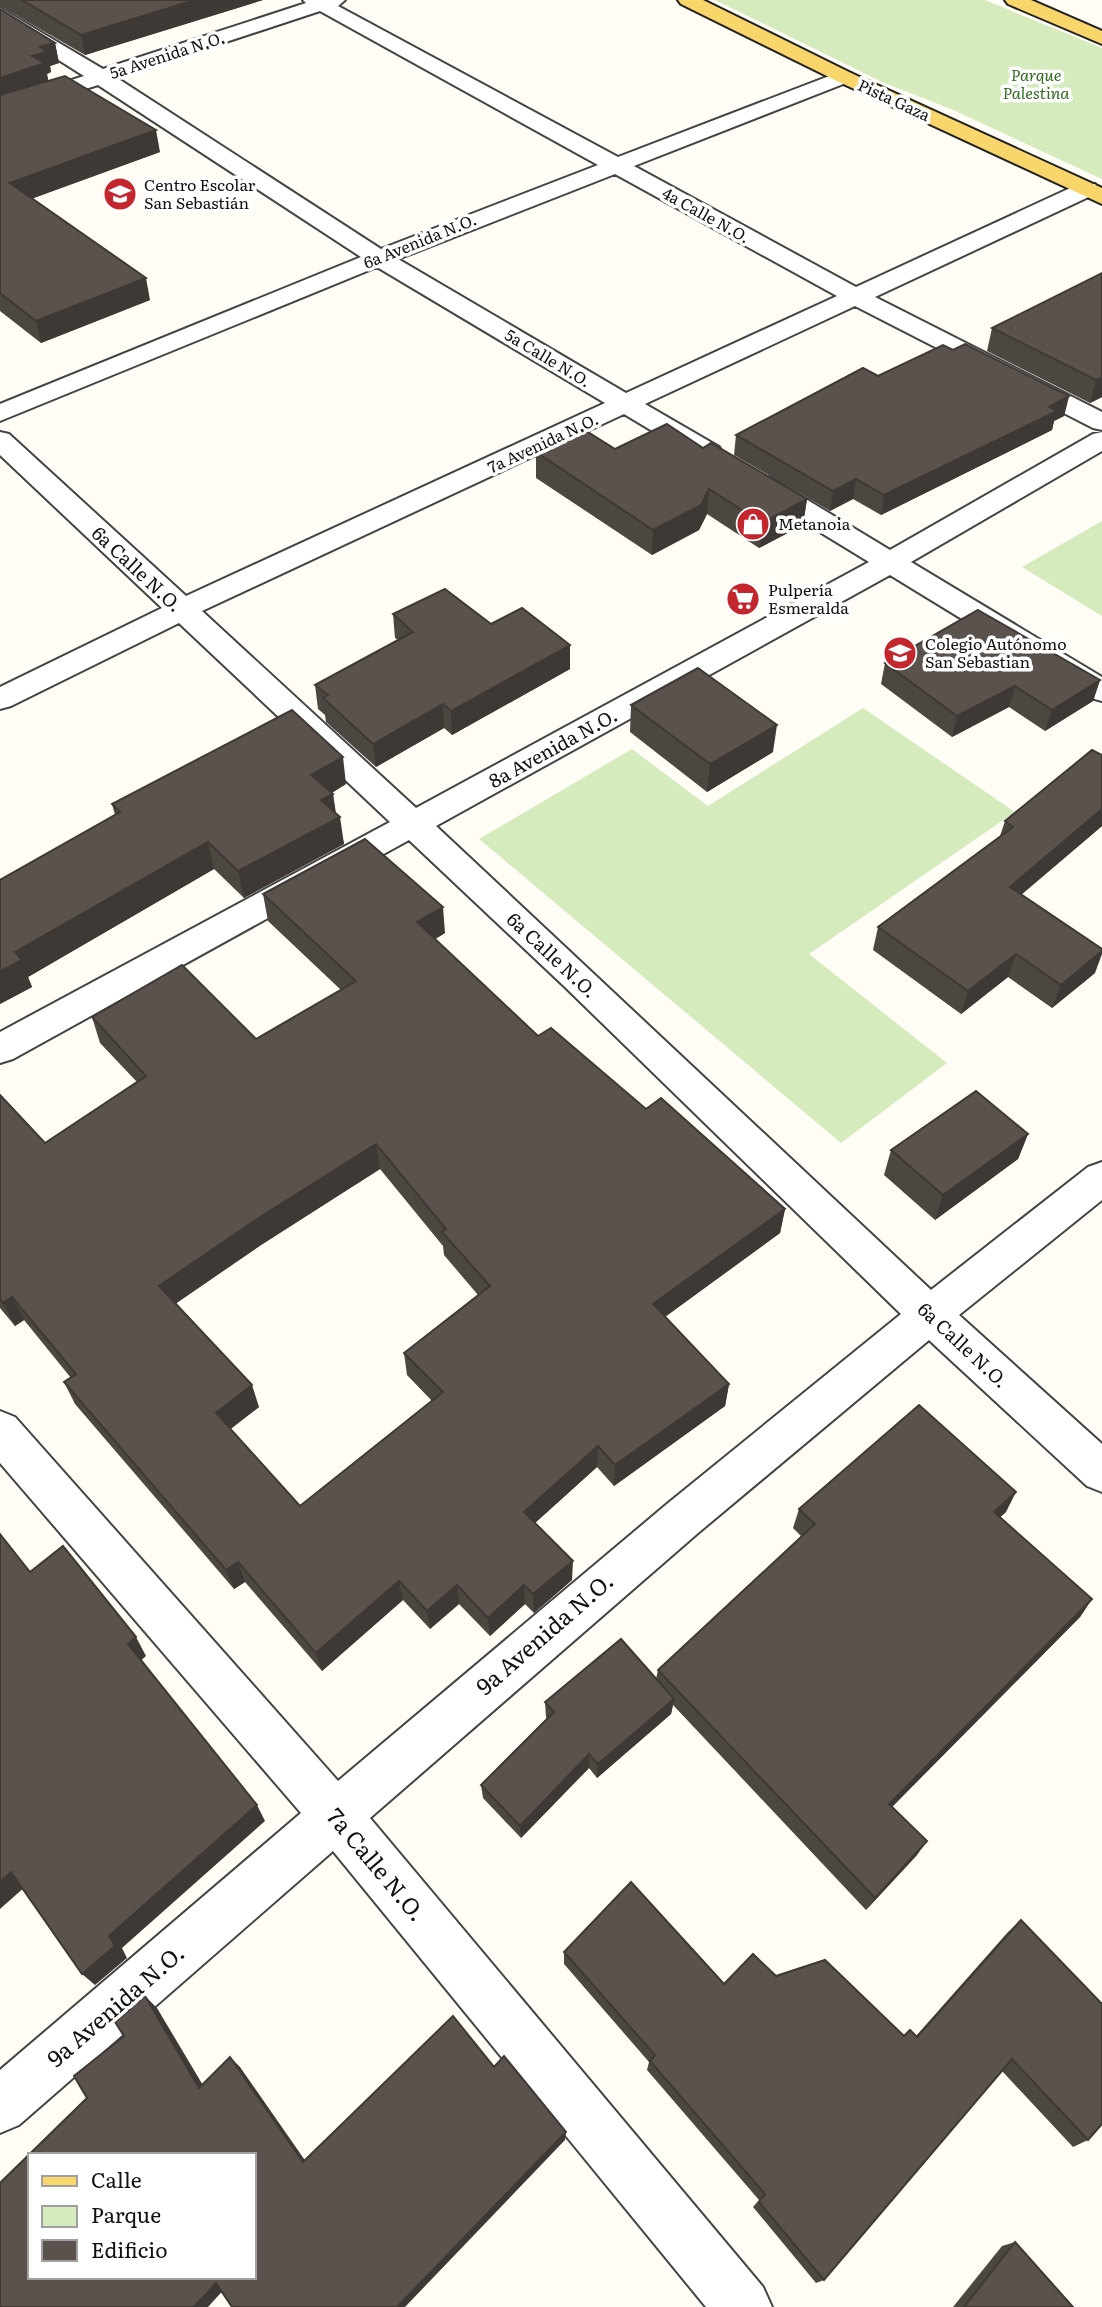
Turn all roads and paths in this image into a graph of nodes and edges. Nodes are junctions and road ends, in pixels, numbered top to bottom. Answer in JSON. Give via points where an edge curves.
{"nodes":[{"id":1,"x":688,"y":0,"type":"edge"},
{"id":2,"x":1015,"y":0,"type":"edge"},
{"id":3,"x":322,"y":1,"type":"edge"},
{"id":4,"x":0,"y":15,"type":"edge"},
{"id":5,"x":1102,"y":38,"type":"edge"},
{"id":6,"x":101,"y":77,"type":"junction"},
{"id":7,"x":844,"y":77,"type":"junction"},
{"id":8,"x":0,"y":110,"type":"edge"},
{"id":9,"x":615,"y":164,"type":"junction"},
{"id":10,"x":1094,"y":193,"type":"edge"},
{"id":11,"x":379,"y":257,"type":"junction"},
{"id":12,"x":855,"y":296,"type":"junction"},
{"id":13,"x":628,"y":405,"type":"junction"},
{"id":14,"x":0,"y":413,"type":"edge"},
{"id":15,"x":1102,"y":422,"type":"edge"},
{"id":16,"x":0,"y":440,"type":"edge"},
{"id":17,"x":1102,"y":440,"type":"edge"},
{"id":18,"x":891,"y":562,"type":"junction"},
{"id":19,"x":181,"y":610,"type":"junction"},
{"id":20,"x":1102,"y":691,"type":"edge"},
{"id":21,"x":0,"y":699,"type":"edge"},
{"id":22,"x":412,"y":826,"type":"junction"},
{"id":23,"x":0,"y":1049,"type":"edge"},
{"id":24,"x":1102,"y":1178,"type":"edge"},
{"id":25,"x":928,"y":1313,"type":"junction"},
{"id":26,"x":0,"y":1431,"type":"edge"},
{"id":27,"x":1102,"y":1472,"type":"edge"},
{"id":28,"x":336,"y":1816,"type":"junction"},
{"id":29,"x":0,"y":2106,"type":"edge"},
{"id":30,"x":743,"y":2307,"type":"edge"}],
"edges":[{"from":1,"to":7,"type":"main road","name":"Pista Gaza"},
{"from":2,"to":5,"type":"main road"},
{"from":3,"to":6,"type":"street","name":"5a Avenida N.O."},
{"from":3,"to":9,"type":"street","name":"4a Calle N.O."},
{"from":4,"to":6,"type":"street","name":"5a Calle N.O."},
{"from":6,"to":8,"type":"street","name":"5a Avenida N.O."},
{"from":6,"to":11,"type":"street","name":"5a Calle N.O."},
{"from":7,"to":9,"type":"street","name":"6a Avenida N.O."},
{"from":7,"to":10,"type":"main road","name":"Pista Gaza"},
{"from":9,"to":11,"type":"street","name":"6a Avenida N.O."},
{"from":9,"to":12,"type":"street","name":"4a Calle N.O."},
{"from":10,"to":12,"type":"street","name":"7a Avenida N.O."},
{"from":11,"to":13,"type":"street","name":"5a Calle N.O.","via":[[420,274],[587,372]]},
{"from":11,"to":14,"type":"street","name":"6a Avenida N.O."},
{"from":12,"to":13,"type":"street","name":"7a Avenida N.O."},
{"from":12,"to":15,"type":"street","name":"4a Calle N.O."},
{"from":13,"to":18,"type":"street","name":"5a Calle N.O."},
{"from":13,"to":19,"type":"street","name":"7a Avenida N.O."},
{"from":16,"to":19,"type":"street","name":"6a Calle N.O."},
{"from":17,"to":18,"type":"street","name":"8a Avenida N.O."},
{"from":18,"to":20,"type":"street","name":"5a Calle N.O."},
{"from":18,"to":22,"type":"street","name":"8a Avenida N.O."},
{"from":19,"to":21,"type":"street","name":"7a Avenida N.O."},
{"from":19,"to":22,"type":"street","name":"6a Calle N.O."},
{"from":22,"to":23,"type":"street","name":"8a Avenida N.O."},
{"from":22,"to":25,"type":"street","name":"6a Calle N.O."},
{"from":24,"to":25,"type":"street","name":"9a Avenida N.O."},
{"from":25,"to":27,"type":"street","name":"6a Calle N.O."},
{"from":25,"to":28,"type":"street","name":"9a Avenida N.O.","via":[[601,1585]]},
{"from":26,"to":28,"type":"street","name":"7a Calle N.O."},
{"from":28,"to":29,"type":"street","name":"9a Avenida N.O."},
{"from":28,"to":30,"type":"street","name":"7a Calle N.O."}]}
